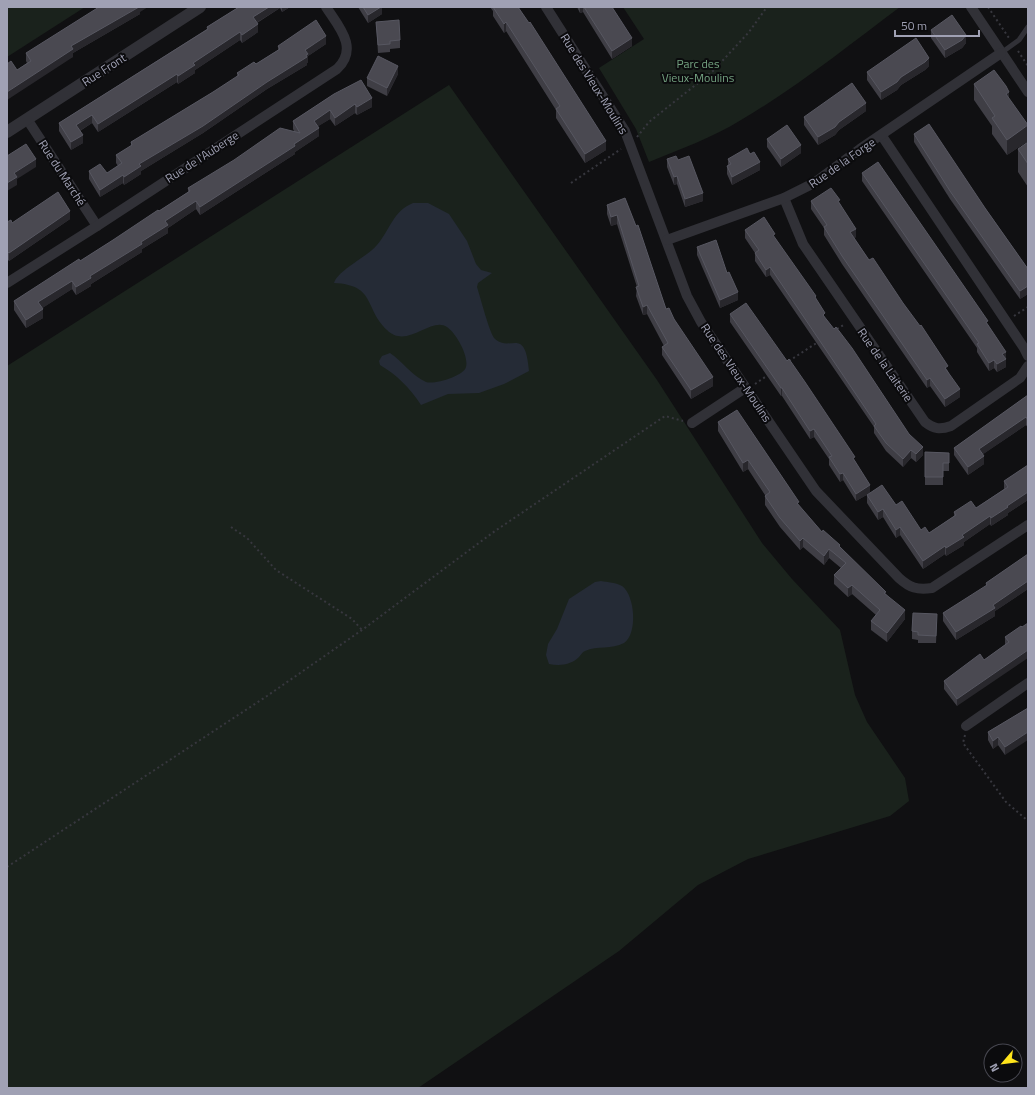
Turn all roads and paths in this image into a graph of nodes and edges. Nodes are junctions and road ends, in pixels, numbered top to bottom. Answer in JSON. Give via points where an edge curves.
{"nodes":[{"id":1,"x":200,"y":7,"type":"edge"},
{"id":2,"x":326,"y":7,"type":"edge"},
{"id":3,"x":546,"y":7,"type":"edge"},
{"id":4,"x":766,"y":7,"type":"edge"},
{"id":5,"x":971,"y":7,"type":"edge"},
{"id":6,"x":988,"y":7,"type":"edge"},
{"id":7,"x":1028,"y":27,"type":"edge"},
{"id":8,"x":1013,"y":44,"type":"junction"},
{"id":9,"x":1001,"y":53,"type":"junction"},
{"id":10,"x":1028,"y":66,"type":"edge"},
{"id":11,"x":1028,"y":92,"type":"edge"},
{"id":12,"x":27,"y":120,"type":"junction"},
{"id":13,"x":7,"y":132,"type":"edge"},
{"id":14,"x":882,"y":136,"type":"junction"},
{"id":15,"x":630,"y":142,"type":"junction"},
{"id":16,"x":571,"y":183,"type":"dead end"},
{"id":17,"x":784,"y":198,"type":"junction"},
{"id":18,"x":97,"y":226,"type":"junction"},
{"id":19,"x":667,"y":240,"type":"junction"},
{"id":20,"x":7,"y":283,"type":"edge"},
{"id":21,"x":1028,"y":307,"type":"edge"},
{"id":22,"x":853,"y":319,"type":"junction"},
{"id":23,"x":1006,"y":321,"type":"junction"},
{"id":24,"x":833,"y":332,"type":"edge"},
{"id":25,"x":820,"y":340,"type":"edge"},
{"id":26,"x":1028,"y":356,"type":"edge"},
{"id":27,"x":788,"y":362,"type":"edge"},
{"id":28,"x":1028,"y":366,"type":"edge"},
{"id":29,"x":769,"y":375,"type":"edge"},
{"id":30,"x":745,"y":388,"type":"junction"},
{"id":31,"x":692,"y":423,"type":"joint"},
{"id":32,"x":1028,"y":525,"type":"edge"},
{"id":33,"x":231,"y":527,"type":"dead end"},
{"id":34,"x":362,"y":630,"type":"junction"},
{"id":35,"x":1028,"y":683,"type":"edge"},
{"id":36,"x":966,"y":726,"type":"joint"},
{"id":37,"x":1028,"y":821,"type":"edge"},
{"id":38,"x":7,"y":867,"type":"edge"}],
"edges":[{"from":1,"to":12,"type":"street","name":"Rue Front"},
{"from":2,"to":18,"type":"street","name":"Rue de l'Auberge","via":[[347,44],[348,54],[337,69]]},
{"from":3,"to":15,"type":"street","name":"Rue des Vieux-Moulins"},
{"from":4,"to":15,"type":"path","via":[[749,32],[713,71],[649,122],[641,134]]},
{"from":5,"to":9,"type":"street"},
{"from":6,"to":8,"type":"path"},
{"from":7,"to":8,"type":"lane"},
{"from":8,"to":9,"type":"lane"},
{"from":8,"to":10,"type":"path"},
{"from":9,"to":11,"type":"street"},
{"from":9,"to":14,"type":"street","name":"Rue de la Forge"},
{"from":12,"to":13,"type":"street","name":"Rue Front"},
{"from":12,"to":18,"type":"street","name":"Rue du Marché"},
{"from":14,"to":17,"type":"street","name":"Rue de la Forge","via":[[860,149],[825,177]]},
{"from":14,"to":23,"type":"street"},
{"from":15,"to":16,"type":"path"},
{"from":15,"to":19,"type":"street","name":"Rue des Vieux-Moulins"},
{"from":17,"to":19,"type":"street","name":"Rue de la Forge"},
{"from":17,"to":22,"type":"street","name":"Rue de la Laiterie","via":[[803,244]]},
{"from":18,"to":20,"type":"street","name":"Rue de l'Auberge"},
{"from":19,"to":30,"type":"street","name":"Rue des Vieux-Moulins","via":[[693,309]]},
{"from":21,"to":23,"type":"path"},
{"from":22,"to":24,"type":"path"},
{"from":22,"to":28,"type":"street","name":"Rue de la Laiterie","via":[[925,422],[932,428],[942,429],[950,426],[1020,378]]},
{"from":23,"to":26,"type":"street"},
{"from":25,"to":27,"type":"path"},
{"from":29,"to":30,"type":"path"},
{"from":30,"to":31,"type":"street"},
{"from":30,"to":32,"type":"street","name":"Rue des Vieux-Moulins","via":[[826,504],[906,585],[915,589],[932,588]]},
{"from":31,"to":34,"type":"path","via":[[665,416],[495,532]]},
{"from":33,"to":34,"type":"path","via":[[247,538],[276,570],[352,619]]},
{"from":34,"to":38,"type":"path","via":[[254,705]]},
{"from":35,"to":36,"type":"street"},
{"from":36,"to":37,"type":"path","via":[[963,744],[1006,802]]}]}
